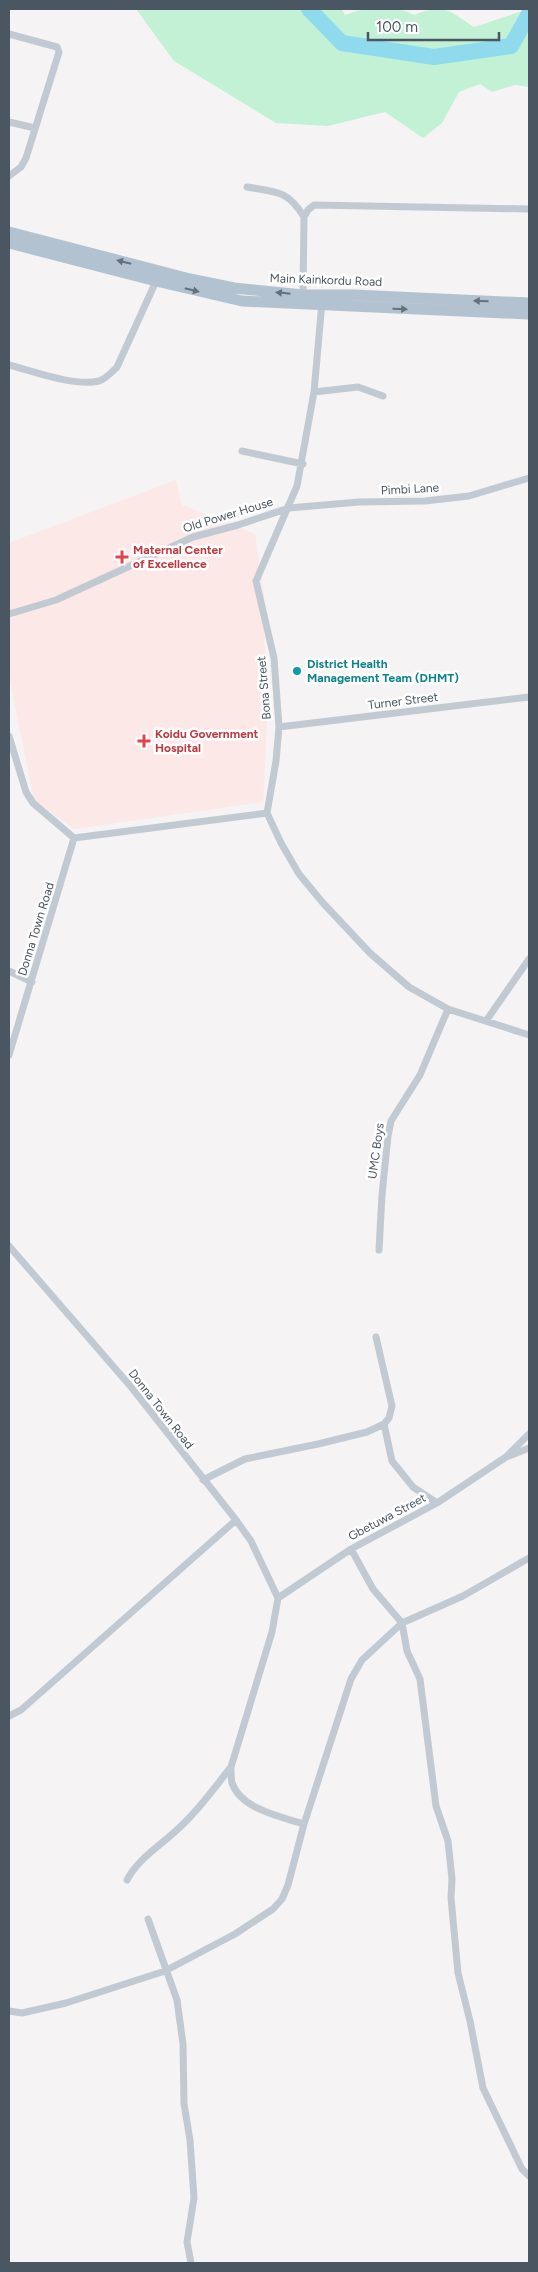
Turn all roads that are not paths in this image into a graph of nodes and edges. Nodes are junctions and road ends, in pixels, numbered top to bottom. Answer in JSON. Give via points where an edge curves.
{"nodes":[{"id":1,"x":9,"y":34,"type":"edge"},
{"id":2,"x":9,"y":122,"type":"edge"},
{"id":3,"x":35,"y":128,"type":"junction"},
{"id":4,"x":9,"y":176,"type":"edge"},
{"id":5,"x":247,"y":187,"type":"dead end"},
{"id":6,"x":529,"y":209,"type":"edge"},
{"id":7,"x":304,"y":217,"type":"junction"},
{"id":8,"x":9,"y":232,"type":"edge"},
{"id":9,"x":9,"y":243,"type":"edge"},
{"id":10,"x":72,"y":254,"type":"junction"},
{"id":11,"x":157,"y":276,"type":"junction"},
{"id":12,"x":303,"y":295,"type":"junction"},
{"id":13,"x":322,"y":300,"type":"junction"},
{"id":14,"x":529,"y":303,"type":"edge"},
{"id":15,"x":529,"y":314,"type":"edge"},
{"id":16,"x":9,"y":365,"type":"edge"},
{"id":17,"x":314,"y":392,"type":"junction"},
{"id":18,"x":383,"y":396,"type":"dead end"},
{"id":19,"x":242,"y":451,"type":"dead end"},
{"id":20,"x":302,"y":464,"type":"junction"},
{"id":21,"x":529,"y":478,"type":"edge"},
{"id":22,"x":289,"y":508,"type":"junction"},
{"id":23,"x":9,"y":614,"type":"edge"},
{"id":24,"x":529,"y":697,"type":"edge"},
{"id":25,"x":279,"y":727,"type":"junction"},
{"id":26,"x":9,"y":736,"type":"edge"},
{"id":27,"x":267,"y":813,"type":"junction"},
{"id":28,"x":74,"y":838,"type":"junction"},
{"id":29,"x":529,"y":960,"type":"edge"},
{"id":30,"x":9,"y":971,"type":"edge"},
{"id":31,"x":32,"y":982,"type":"junction"},
{"id":32,"x":448,"y":1009,"type":"junction"},
{"id":33,"x":486,"y":1021,"type":"junction"},
{"id":34,"x":529,"y":1035,"type":"edge"},
{"id":35,"x":9,"y":1056,"type":"edge"},
{"id":36,"x":9,"y":1246,"type":"edge"},
{"id":37,"x":379,"y":1250,"type":"dead end"},
{"id":38,"x":376,"y":1337,"type":"dead end"},
{"id":39,"x":384,"y":1424,"type":"junction"},
{"id":40,"x":529,"y":1434,"type":"edge"},
{"id":41,"x":529,"y":1448,"type":"edge"},
{"id":42,"x":506,"y":1457,"type":"junction"},
{"id":43,"x":203,"y":1480,"type":"junction"},
{"id":44,"x":437,"y":1503,"type":"junction"},
{"id":45,"x":236,"y":1520,"type":"junction"},
{"id":46,"x":351,"y":1549,"type":"junction"},
{"id":47,"x":529,"y":1558,"type":"edge"},
{"id":48,"x":278,"y":1598,"type":"junction"},
{"id":49,"x":402,"y":1623,"type":"junction"},
{"id":50,"x":9,"y":1716,"type":"edge"},
{"id":51,"x":231,"y":1767,"type":"junction"},
{"id":52,"x":304,"y":1824,"type":"junction"},
{"id":53,"x":127,"y":1880,"type":"dead end"},
{"id":54,"x":148,"y":1919,"type":"dead end"},
{"id":55,"x":165,"y":1971,"type":"junction"},
{"id":56,"x":9,"y":2012,"type":"edge"},
{"id":57,"x":529,"y":2176,"type":"edge"},
{"id":58,"x":191,"y":2263,"type":"edge"}],
"edges":[{"from":1,"to":3,"type":"street","via":[[57,47],[59,52]]},
{"from":2,"to":3,"type":"street"},
{"from":3,"to":4,"type":"street","via":[[21,167]]},
{"from":5,"to":7,"type":"street","via":[[286,196],[295,202]]},
{"from":6,"to":7,"type":"street","via":[[314,205]]},
{"from":7,"to":12,"type":"street"},
{"from":8,"to":10,"type":"main road"},
{"from":9,"to":10,"type":"main road"},
{"from":10,"to":11,"type":"main road"},
{"from":12,"to":11,"type":"main road","name":"Main Kainkordu Road","one_way":true},
{"from":11,"to":13,"type":"main road","one_way":true,"via":[[242,301]]},
{"from":11,"to":16,"type":"street","via":[[118,367],[107,377],[85,382]]},
{"from":12,"to":13,"type":"main road","name":"Main Kainkordu Road"},
{"from":14,"to":13,"type":"main road","name":"Main Kainkordu Road","one_way":true},
{"from":13,"to":15,"type":"main road","name":"Main Kainkordu Road","one_way":true,"via":[[352,307]]},
{"from":13,"to":17,"type":"street","name":"Bona Street"},
{"from":17,"to":18,"type":"street","via":[[358,387]]},
{"from":17,"to":20,"type":"street","name":"Bona Street"},
{"from":19,"to":20,"type":"street"},
{"from":20,"to":22,"type":"street","name":"Bona Street"},
{"from":21,"to":22,"type":"street","name":"Pimbi Lane","via":[[469,496]]},
{"from":22,"to":23,"type":"street","name":"Old Power House","via":[[193,536],[56,600]]},
{"from":22,"to":25,"type":"street","name":"Bona Street","via":[[256,581],[274,658]]},
{"from":24,"to":25,"type":"street","name":"Turner Street"},
{"from":25,"to":27,"type":"street","name":"Bona Street"},
{"from":26,"to":28,"type":"street","via":[[26,792],[33,803]]},
{"from":27,"to":28,"type":"street"},
{"from":27,"to":32,"type":"street","via":[[299,874],[323,903],[370,953],[409,987]]},
{"from":28,"to":31,"type":"street","name":"Donna Town Road"},
{"from":29,"to":33,"type":"street"},
{"from":30,"to":31,"type":"street"},
{"from":31,"to":35,"type":"street","name":"Donna Town Road"},
{"from":32,"to":33,"type":"street"},
{"from":32,"to":37,"type":"street","name":"UMC Boys","via":[[420,1075],[391,1121]]},
{"from":33,"to":34,"type":"street"},
{"from":36,"to":43,"type":"street","name":"Donna Town Road","via":[[132,1388]]},
{"from":38,"to":39,"type":"street","via":[[392,1406]]},
{"from":39,"to":43,"type":"street","via":[[367,1432],[245,1459]]},
{"from":39,"to":44,"type":"street","via":[[392,1460],[413,1487]]},
{"from":40,"to":42,"type":"street"},
{"from":41,"to":42,"type":"street"},
{"from":42,"to":44,"type":"street","name":"Gbetuwa Street"},
{"from":43,"to":45,"type":"street","name":"Donna Town Road"},
{"from":44,"to":46,"type":"street","name":"Gbetuwa Street"},
{"from":45,"to":48,"type":"street","name":"Donna Town Road","via":[[251,1541]]},
{"from":45,"to":50,"type":"street","via":[[21,1710]]},
{"from":46,"to":48,"type":"street","name":"Gbetuwa Street"},
{"from":46,"to":49,"type":"street","via":[[372,1589]]},
{"from":47,"to":49,"type":"street","via":[[464,1596]]},
{"from":48,"to":51,"type":"street","via":[[272,1632]]},
{"from":49,"to":52,"type":"street","via":[[356,1668]]},
{"from":49,"to":57,"type":"street","via":[[407,1651],[420,1679],[436,1806],[448,1841],[458,1973],[483,2088],[522,2169]]},
{"from":51,"to":52,"type":"street","via":[[232,1783],[247,1802]]},
{"from":51,"to":53,"type":"street","via":[[200,1807],[138,1863]]},
{"from":52,"to":55,"type":"street","via":[[288,1885],[273,1909],[236,1934]]},
{"from":54,"to":55,"type":"street"},
{"from":55,"to":56,"type":"street","via":[[66,2004],[22,2013]]},
{"from":55,"to":58,"type":"street","via":[[177,2000],[183,2044],[184,2104],[194,2198],[187,2242]]}]}
